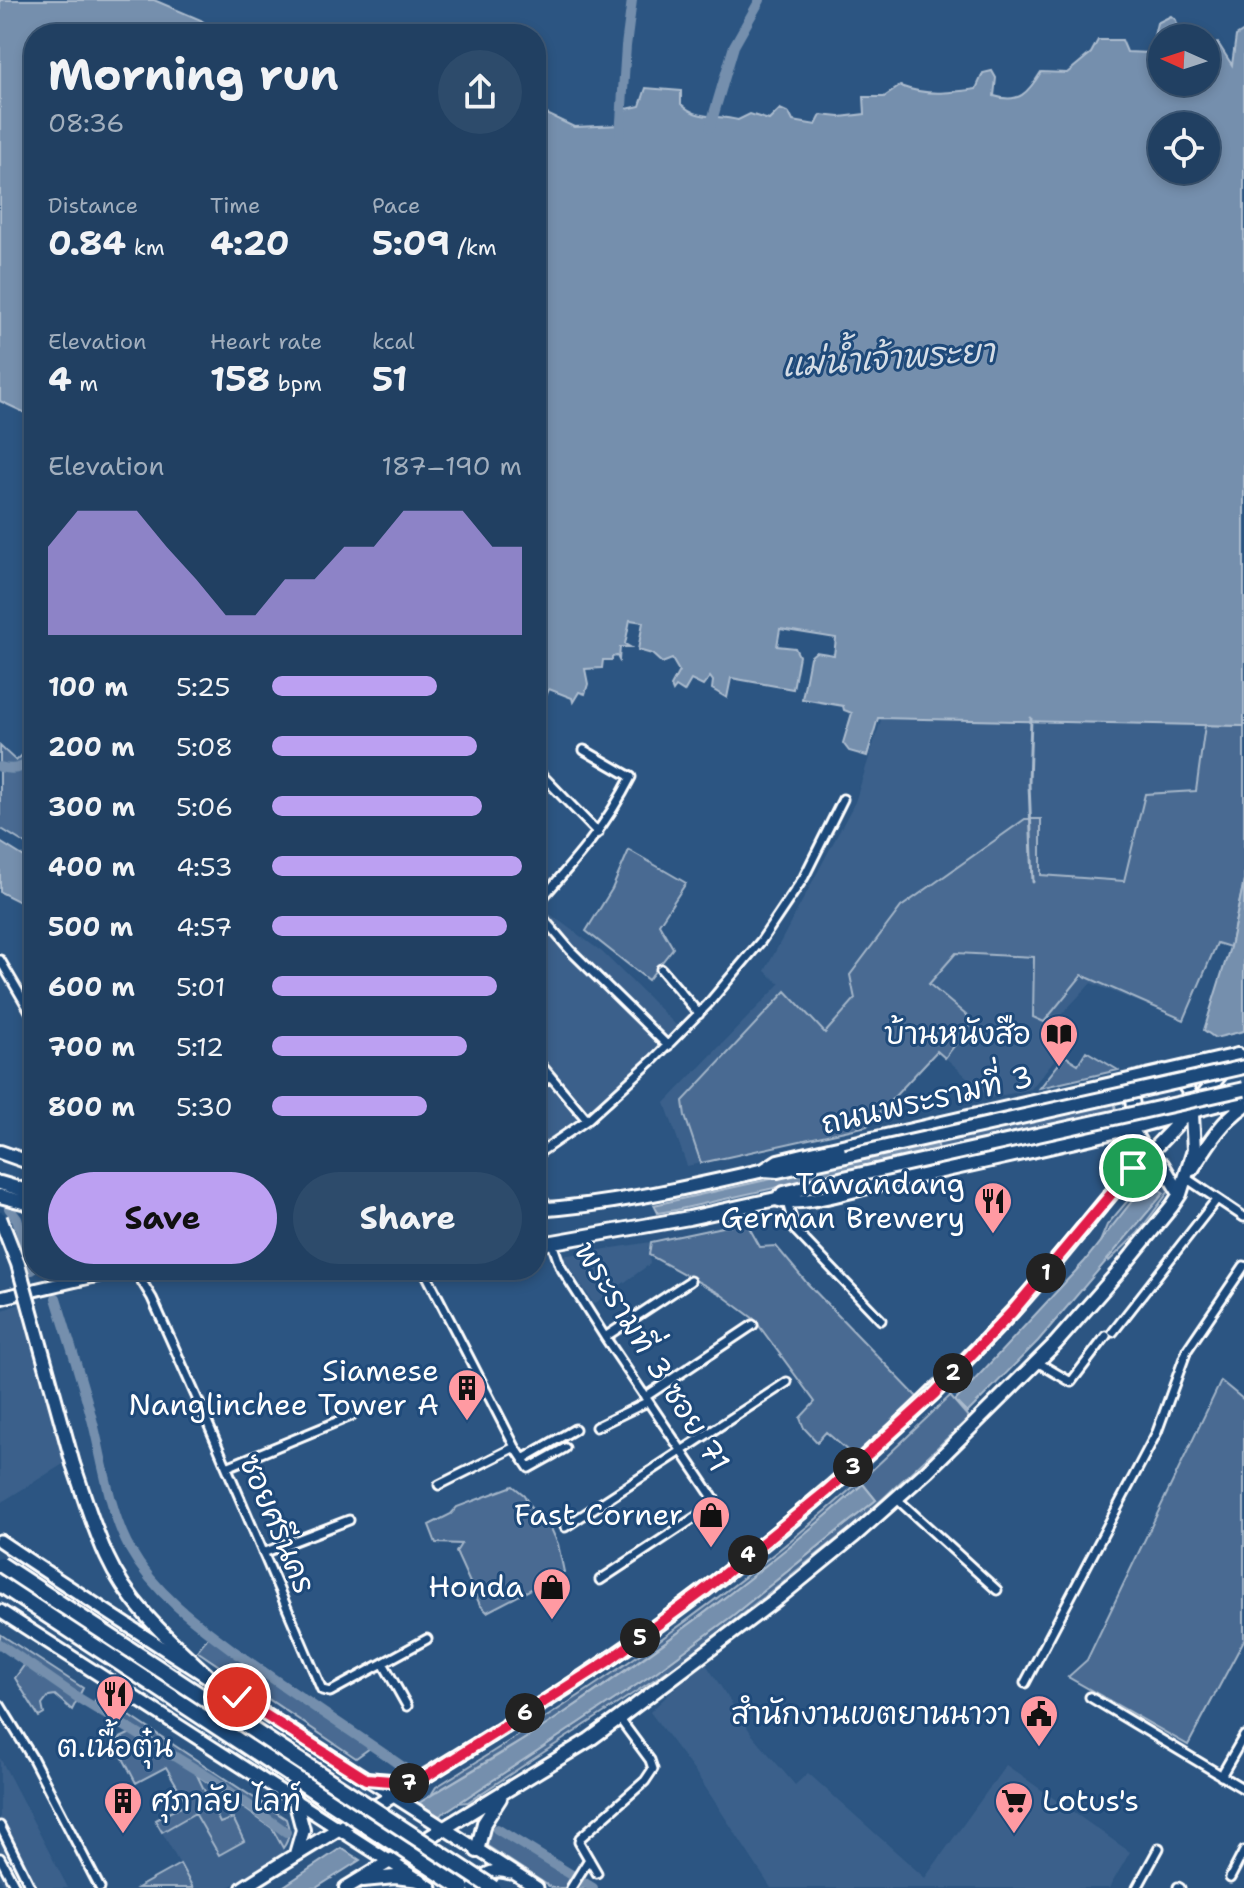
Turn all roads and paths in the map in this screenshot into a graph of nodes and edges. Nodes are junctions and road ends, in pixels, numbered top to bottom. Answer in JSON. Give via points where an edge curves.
{"nodes":[{"id":1,"x":584,"y":750,"type":"dead end"},
{"id":2,"x":546,"y":779,"type":"edge"},
{"id":3,"x":843,"y":799,"type":"dead end"},
{"id":4,"x":598,"y":833,"type":"junction"},
{"id":5,"x":546,"y":896,"type":"edge"},
{"id":6,"x":546,"y":920,"type":"edge"},
{"id":7,"x":0,"y":960,"type":"edge"},
{"id":8,"x":661,"y":969,"type":"dead end"},
{"id":9,"x":24,"y":1001,"type":"edge"},
{"id":10,"x":699,"y":1014,"type":"junction"},
{"id":11,"x":668,"y":1046,"type":"junction"},
{"id":12,"x":1242,"y":1059,"type":"edge"},
{"id":13,"x":546,"y":1071,"type":"edge"},
{"id":14,"x":1164,"y":1071,"type":"junction"},
{"id":15,"x":550,"y":1076,"type":"junction"},
{"id":16,"x":546,"y":1079,"type":"edge"},
{"id":17,"x":1114,"y":1084,"type":"junction"},
{"id":18,"x":1244,"y":1089,"type":"edge"},
{"id":19,"x":1244,"y":1098,"type":"edge"},
{"id":20,"x":1244,"y":1106,"type":"edge"},
{"id":21,"x":1190,"y":1110,"type":"junction"},
{"id":22,"x":587,"y":1120,"type":"junction"},
{"id":23,"x":1125,"y":1129,"type":"junction"},
{"id":24,"x":546,"y":1148,"type":"edge"},
{"id":25,"x":0,"y":1152,"type":"edge"},
{"id":26,"x":1143,"y":1159,"type":"junction"},
{"id":27,"x":24,"y":1160,"type":"edge"},
{"id":28,"x":764,"y":1170,"type":"junction"},
{"id":29,"x":1186,"y":1178,"type":"junction"},
{"id":30,"x":0,"y":1183,"type":"edge"},
{"id":31,"x":24,"y":1190,"type":"edge"},
{"id":32,"x":1180,"y":1194,"type":"junction"},
{"id":33,"x":0,"y":1196,"type":"edge"},
{"id":34,"x":1217,"y":1199,"type":"junction"},
{"id":35,"x":781,"y":1201,"type":"junction"},
{"id":36,"x":24,"y":1202,"type":"edge"},
{"id":37,"x":546,"y":1204,"type":"edge"},
{"id":38,"x":546,"y":1209,"type":"edge"},
{"id":39,"x":551,"y":1209,"type":"junction"},
{"id":40,"x":1244,"y":1217,"type":"edge"},
{"id":41,"x":0,"y":1218,"type":"edge"},
{"id":42,"x":552,"y":1243,"type":"junction"},
{"id":43,"x":546,"y":1244,"type":"edge"},
{"id":44,"x":1244,"y":1266,"type":"edge"},
{"id":45,"x":73,"y":1280,"type":"edge"},
{"id":46,"x":142,"y":1280,"type":"edge"},
{"id":47,"x":429,"y":1280,"type":"edge"},
{"id":48,"x":690,"y":1281,"type":"dead end"},
{"id":49,"x":0,"y":1298,"type":"edge"},
{"id":50,"x":881,"y":1320,"type":"dead end"},
{"id":51,"x":753,"y":1325,"type":"dead end"},
{"id":52,"x":605,"y":1337,"type":"junction"},
{"id":53,"x":1037,"y":1362,"type":"junction"},
{"id":54,"x":787,"y":1382,"type":"dead end"},
{"id":55,"x":646,"y":1400,"type":"junction"},
{"id":56,"x":351,"y":1416,"type":"dead end"},
{"id":57,"x":596,"y":1427,"type":"dead end"},
{"id":58,"x":575,"y":1429,"type":"dead end"},
{"id":59,"x":515,"y":1447,"type":"junction"},
{"id":60,"x":565,"y":1448,"type":"dead end"},
{"id":61,"x":682,"y":1452,"type":"junction"},
{"id":62,"x":523,"y":1459,"type":"junction"},
{"id":63,"x":227,"y":1467,"type":"junction"},
{"id":64,"x":439,"y":1485,"type":"dead end"},
{"id":65,"x":897,"y":1499,"type":"junction"},
{"id":66,"x":349,"y":1520,"type":"dead end"},
{"id":67,"x":565,"y":1527,"type":"dead end"},
{"id":68,"x":0,"y":1541,"type":"edge"},
{"id":69,"x":263,"y":1553,"type":"junction"},
{"id":70,"x":0,"y":1564,"type":"edge"},
{"id":71,"x":600,"y":1580,"type":"dead end"},
{"id":72,"x":0,"y":1584,"type":"edge"},
{"id":73,"x":997,"y":1590,"type":"dead end"},
{"id":74,"x":0,"y":1611,"type":"edge"},
{"id":75,"x":427,"y":1639,"type":"dead end"},
{"id":76,"x":383,"y":1663,"type":"junction"},
{"id":77,"x":211,"y":1679,"type":"junction"},
{"id":78,"x":1025,"y":1683,"type":"dead end"},
{"id":79,"x":1090,"y":1697,"type":"dead end"},
{"id":80,"x":0,"y":1705,"type":"edge"},
{"id":81,"x":407,"y":1706,"type":"dead end"},
{"id":82,"x":619,"y":1718,"type":"junction"},
{"id":83,"x":1244,"y":1736,"type":"edge"},
{"id":84,"x":1221,"y":1776,"type":"junction"},
{"id":85,"x":366,"y":1779,"type":"junction"},
{"id":86,"x":416,"y":1783,"type":"junction"},
{"id":87,"x":1244,"y":1789,"type":"edge"},
{"id":88,"x":504,"y":1792,"type":"junction"},
{"id":89,"x":393,"y":1798,"type":"junction"},
{"id":90,"x":295,"y":1800,"type":"junction"},
{"id":91,"x":0,"y":1826,"type":"edge"},
{"id":92,"x":338,"y":1828,"type":"junction"},
{"id":93,"x":443,"y":1829,"type":"junction"},
{"id":94,"x":1159,"y":1848,"type":"dead end"},
{"id":95,"x":477,"y":1851,"type":"junction"},
{"id":96,"x":1244,"y":1851,"type":"edge"},
{"id":97,"x":296,"y":1854,"type":"junction"},
{"id":98,"x":0,"y":1858,"type":"edge"},
{"id":99,"x":589,"y":1859,"type":"junction"},
{"id":100,"x":389,"y":1861,"type":"junction"},
{"id":101,"x":597,"y":1873,"type":"dead end"},
{"id":102,"x":518,"y":1876,"type":"junction"},
{"id":103,"x":1230,"y":1878,"type":"dead end"},
{"id":104,"x":420,"y":1880,"type":"junction"},
{"id":105,"x":352,"y":1884,"type":"edge"},
{"id":106,"x":16,"y":1888,"type":"edge"},
{"id":107,"x":31,"y":1888,"type":"edge"},
{"id":108,"x":100,"y":1888,"type":"edge"},
{"id":109,"x":243,"y":1888,"type":"edge"},
{"id":110,"x":431,"y":1888,"type":"edge"},
{"id":111,"x":462,"y":1888,"type":"edge"},
{"id":112,"x":474,"y":1888,"type":"edge"},
{"id":113,"x":493,"y":1888,"type":"edge"},
{"id":114,"x":537,"y":1888,"type":"edge"},
{"id":115,"x":571,"y":1888,"type":"edge"},
{"id":116,"x":1137,"y":1888,"type":"edge"}],
"edges":[{"from":1,"to":4,"type":"street","via":[[631,777]]},
{"from":2,"to":4,"type":"street"},
{"from":3,"to":10,"type":"street","via":[[804,877],[761,941]]},
{"from":4,"to":5,"type":"street"},
{"from":6,"to":11,"type":"street"},
{"from":7,"to":9,"type":"street"},
{"from":8,"to":10,"type":"street"},
{"from":10,"to":11,"type":"street"},
{"from":11,"to":22,"type":"street"},
{"from":12,"to":14,"type":"main road","name":"ถนนพระรามที่ 3"},
{"from":12,"to":21,"type":"main road"},
{"from":12,"to":28,"type":"main road","name":"ถนนพระรามที่ 3","bridge":true,"via":[[846,1156]]},
{"from":13,"to":15,"type":"street"},
{"from":14,"to":17,"type":"main road","name":"ถนนพระรามที่ 3"},
{"from":14,"to":21,"type":"main road","via":[[1188,1090]]},
{"from":15,"to":16,"type":"street"},
{"from":15,"to":22,"type":"street"},
{"from":17,"to":23,"type":"main road","via":[[1127,1091],[1133,1103]]},
{"from":17,"to":28,"type":"main road","name":"ถนนพระรามที่ 3","via":[[778,1161]]},
{"from":18,"to":35,"type":"main road","name":"ถนนพระรามที่ 3","bridge":true,"via":[[844,1178],[784,1193]]},
{"from":19,"to":21,"type":"main road","name":"ถนนพระรามที่ 3"},
{"from":20,"to":29,"type":"main road","via":[[1216,1134]]},
{"from":21,"to":23,"type":"main road","name":"ถนนพระรามที่ 3"},
{"from":21,"to":26,"type":"main road"},
{"from":21,"to":29,"type":"main road","via":[[1195,1138]]},
{"from":22,"to":24,"type":"street"},
{"from":23,"to":26,"type":"main road","via":[[1139,1138]]},
{"from":23,"to":35,"type":"main road","name":"ถนนพระรามที่ 3"},
{"from":25,"to":27,"type":"main road"},
{"from":26,"to":32,"type":"main road","via":[[1162,1164]]},
{"from":26,"to":86,"type":"main road","via":[[983,1343],[827,1491],[608,1661]]},
{"from":28,"to":39,"type":"main road","name":"ถนนพระรามที่ 3","via":[[590,1206]]},
{"from":29,"to":32,"type":"main road"},
{"from":29,"to":34,"type":"street"},
{"from":30,"to":31,"type":"main road"},
{"from":32,"to":53,"type":"main road"},
{"from":33,"to":36,"type":"main road"},
{"from":34,"to":40,"type":"street"},
{"from":34,"to":53,"type":"street","via":[[1071,1382]]},
{"from":35,"to":42,"type":"main road","name":"ถนนพระรามที่ 3"},
{"from":35,"to":50,"type":"street","via":[[795,1230]]},
{"from":37,"to":39,"type":"street"},
{"from":38,"to":39,"type":"main road","name":"ถนนพระรามที่ 3"},
{"from":41,"to":77,"type":"main road","bridge":true,"via":[[18,1264],[73,1464],[108,1560],[134,1601]]},
{"from":42,"to":43,"type":"main road","name":"ถนนพระรามที่ 3"},
{"from":42,"to":52,"type":"street","name":"พระรามที่ 3 ซอย 71","via":[[560,1266]]},
{"from":44,"to":78,"type":"street","via":[[1187,1350],[1157,1432]]},
{"from":45,"to":49,"type":"main road"},
{"from":46,"to":63,"type":"street","name":"ซอยศรีนคร"},
{"from":47,"to":59,"type":"street"},
{"from":48,"to":52,"type":"street"},
{"from":51,"to":55,"type":"street"},
{"from":52,"to":55,"type":"street","name":"พระรามที่ 3 ซอย 71"},
{"from":53,"to":65,"type":"main road"},
{"from":54,"to":61,"type":"street"},
{"from":55,"to":57,"type":"street"},
{"from":55,"to":61,"type":"street","name":"พระรามที่ 3 ซอย 71"},
{"from":56,"to":63,"type":"street"},
{"from":58,"to":62,"type":"street"},
{"from":59,"to":62,"type":"street"},
{"from":59,"to":64,"type":"street"},
{"from":60,"to":62,"type":"street","via":[[529,1468]]},
{"from":61,"to":67,"type":"street"},
{"from":61,"to":71,"type":"street","name":"พระรามที่ 3 ซอย 71","via":[[714,1499],[712,1504]]},
{"from":63,"to":69,"type":"street","name":"ซอยศรีนคร"},
{"from":65,"to":73,"type":"street"},
{"from":65,"to":82,"type":"main road","via":[[778,1598]]},
{"from":66,"to":69,"type":"street"},
{"from":68,"to":77,"type":"main road"},
{"from":69,"to":76,"type":"street","name":"ซอยศรีนคร","via":[[322,1690],[330,1692]]},
{"from":70,"to":113,"type":"highway","bridge":true},
{"from":72,"to":111,"type":"highway","bridge":true},
{"from":74,"to":90,"type":"main road"},
{"from":75,"to":76,"type":"street","name":"ซอยศรีนคร"},
{"from":76,"to":81,"type":"street"},
{"from":77,"to":85,"type":"main road"},
{"from":79,"to":84,"type":"street"},
{"from":80,"to":108,"type":"street"},
{"from":82,"to":88,"type":"main road"},
{"from":82,"to":99,"type":"street","via":[[653,1769],[580,1838]]},
{"from":83,"to":84,"type":"street"},
{"from":84,"to":87,"type":"street"},
{"from":85,"to":86,"type":"main road"},
{"from":85,"to":89,"type":"main road"},
{"from":86,"to":89,"type":"main road"},
{"from":88,"to":93,"type":"main road"},
{"from":88,"to":95,"type":"main road","via":[[484,1823]]},
{"from":89,"to":92,"type":"main road"},
{"from":89,"to":93,"type":"main road"},
{"from":90,"to":92,"type":"main road"},
{"from":90,"to":97,"type":"main road","via":[[303,1834]]},
{"from":91,"to":107,"type":"street"},
{"from":92,"to":97,"type":"main road"},
{"from":92,"to":100,"type":"main road"},
{"from":93,"to":95,"type":"main road"},
{"from":93,"to":100,"type":"main road"},
{"from":94,"to":116,"type":"street"},
{"from":95,"to":102,"type":"main road"},
{"from":96,"to":103,"type":"street"},
{"from":97,"to":109,"type":"main road"},
{"from":98,"to":106,"type":"street"},
{"from":99,"to":101,"type":"street"},
{"from":99,"to":115,"type":"street"},
{"from":100,"to":104,"type":"main road"},
{"from":100,"to":105,"type":"main road"},
{"from":102,"to":112,"type":"main road","via":[[489,1872]]},
{"from":102,"to":114,"type":"main road"},
{"from":104,"to":105,"type":"main road","via":[[395,1877]]},
{"from":104,"to":110,"type":"main road"}]}
